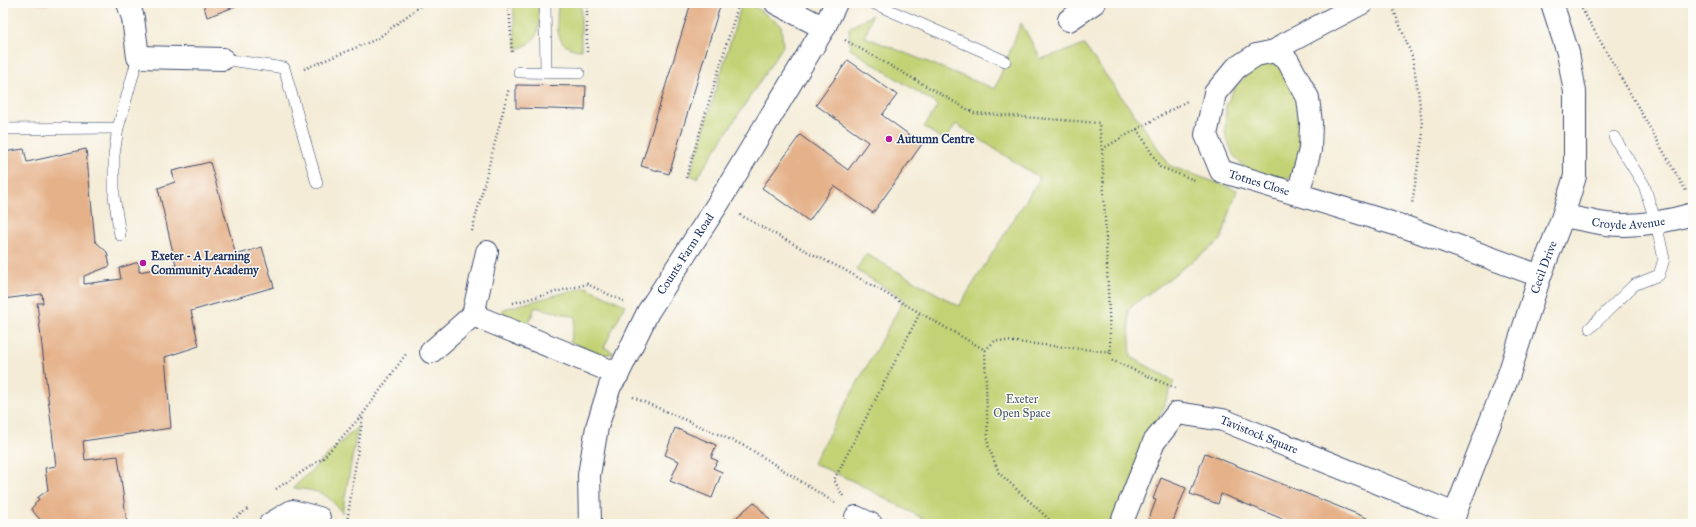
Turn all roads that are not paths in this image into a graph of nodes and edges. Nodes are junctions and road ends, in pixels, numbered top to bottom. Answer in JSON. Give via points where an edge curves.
{"nodes":[{"id":1,"x":128,"y":3,"type":"edge"},
{"id":2,"x":545,"y":3,"type":"edge"},
{"id":3,"x":776,"y":3,"type":"edge"},
{"id":4,"x":836,"y":3,"type":"edge"},
{"id":5,"x":873,"y":3,"type":"edge"},
{"id":6,"x":1094,"y":3,"type":"edge"},
{"id":7,"x":1362,"y":3,"type":"edge"},
{"id":8,"x":1552,"y":3,"type":"edge"},
{"id":9,"x":1068,"y":20,"type":"dead end"},
{"id":10,"x":824,"y":28,"type":"junction"},
{"id":11,"x":1275,"y":51,"type":"junction"},
{"id":12,"x":138,"y":57,"type":"junction"},
{"id":13,"x":223,"y":59,"type":"joint"},
{"id":14,"x":1005,"y":61,"type":"dead end"},
{"id":15,"x":519,"y":72,"type":"dead end"},
{"id":16,"x":546,"y":72,"type":"junction"},
{"id":17,"x":579,"y":73,"type":"road end"},
{"id":18,"x":118,"y":128,"type":"junction"},
{"id":19,"x":3,"y":129,"type":"edge"},
{"id":20,"x":1614,"y":137,"type":"dead end"},
{"id":21,"x":317,"y":183,"type":"dead end"},
{"id":22,"x":1298,"y":194,"type":"junction"},
{"id":23,"x":1692,"y":214,"type":"edge"},
{"id":24,"x":1563,"y":216,"type":"junction"},
{"id":25,"x":1656,"y":223,"type":"junction"},
{"id":26,"x":120,"y":235,"type":"dead end"},
{"id":27,"x":487,"y":252,"type":"dead end"},
{"id":28,"x":1540,"y":276,"type":"junction"},
{"id":29,"x":481,"y":318,"type":"junction"},
{"id":30,"x":1590,"y":328,"type":"dead end"},
{"id":31,"x":431,"y":352,"type":"dead end"},
{"id":32,"x":614,"y":380,"type":"junction"},
{"id":33,"x":1453,"y":519,"type":"edge"},
{"id":34,"x":270,"y":524,"type":"edge"},
{"id":35,"x":320,"y":524,"type":"edge"},
{"id":36,"x":590,"y":524,"type":"edge"},
{"id":37,"x":1121,"y":524,"type":"edge"}],
"edges":[{"from":1,"to":12,"type":"street","via":[[133,18]]},
{"from":2,"to":16,"type":"lane"},
{"from":3,"to":10,"type":"street"},
{"from":4,"to":10,"type":"street","name":"Counts Farm Road"},
{"from":5,"to":14,"type":"lane"},
{"from":6,"to":9,"type":"street"},
{"from":7,"to":11,"type":"street","name":"Totnes Close"},
{"from":8,"to":24,"type":"street","name":"Cecil Drive","via":[[1568,53],[1574,92],[1575,170]]},
{"from":10,"to":32,"type":"street","name":"Counts Farm Road","via":[[719,202],[648,312]]},
{"from":11,"to":22,"type":"street","via":[[1288,61],[1308,98],[1311,123],[1310,150]]},
{"from":11,"to":22,"type":"street","name":"Totnes Close","via":[[1256,55],[1236,68],[1216,93],[1206,135],[1221,171]]},
{"from":12,"to":13,"type":"street"},
{"from":12,"to":18,"type":"lane"},
{"from":13,"to":21,"type":"lane","via":[[284,68]]},
{"from":15,"to":16,"type":"lane"},
{"from":16,"to":17,"type":"lane"},
{"from":18,"to":19,"type":"lane"},
{"from":18,"to":26,"type":"lane","via":[[114,155],[114,196]]},
{"from":20,"to":25,"type":"lane","via":[[1644,185]]},
{"from":22,"to":28,"type":"street","name":"Totnes Close","via":[[1408,228]]},
{"from":23,"to":25,"type":"street","name":"Croyde Avenue"},
{"from":24,"to":25,"type":"street","name":"Croyde Avenue","via":[[1608,224]]},
{"from":24,"to":28,"type":"street","name":"Cecil Drive"},
{"from":25,"to":30,"type":"lane","via":[[1664,259],[1659,275],[1634,285]]},
{"from":27,"to":29,"type":"street"},
{"from":28,"to":33,"type":"street","name":"Cecil Drive","via":[[1509,374]]},
{"from":29,"to":31,"type":"street"},
{"from":29,"to":32,"type":"street"},
{"from":32,"to":36,"type":"street","name":"Counts Farm Road","via":[[597,426],[589,475]]},
{"from":33,"to":37,"type":"street","name":"Tavistock Square","via":[[1223,420],[1177,413],[1154,442]]},
{"from":34,"to":35,"type":"street","via":[[292,511],[319,518]]}]}
